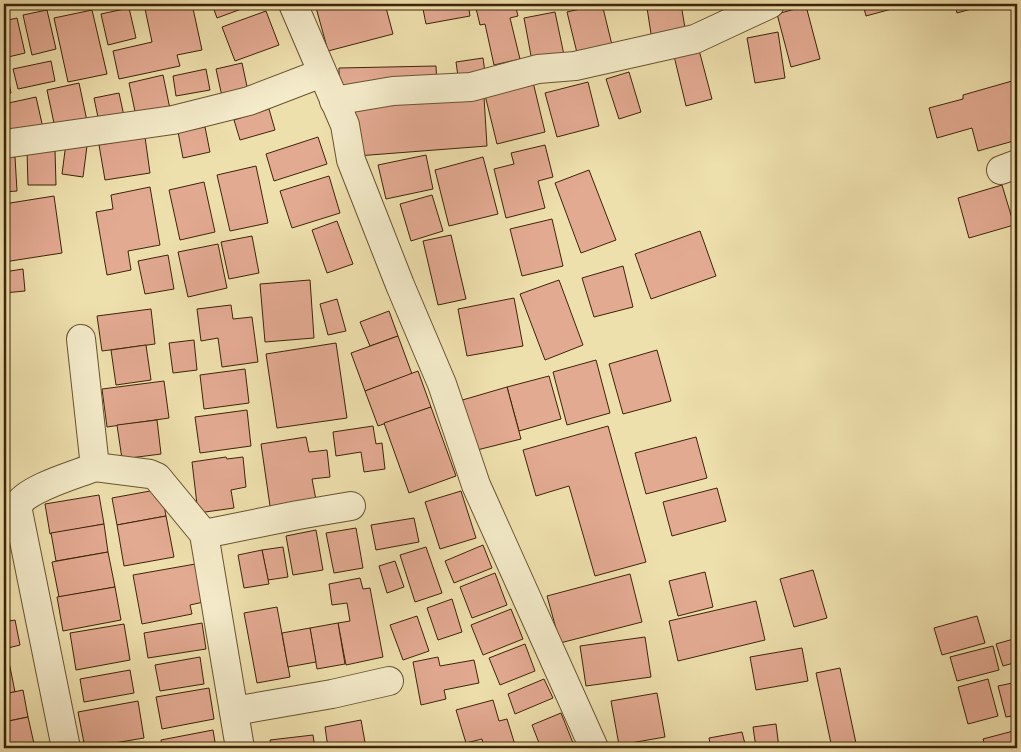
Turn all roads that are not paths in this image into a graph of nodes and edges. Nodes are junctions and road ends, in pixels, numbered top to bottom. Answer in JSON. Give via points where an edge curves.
{"nodes":[{"id":1,"x":293,"y":4,"type":"edge"},
{"id":2,"x":770,"y":4,"type":"edge"},
{"id":3,"x":322,"y":73,"type":"junction"},
{"id":4,"x":334,"y":101,"type":"junction"},
{"id":5,"x":4,"y":144,"type":"edge"},
{"id":6,"x":80,"y":339,"type":"dead end"},
{"id":7,"x":95,"y":467,"type":"junction"},
{"id":8,"x":351,"y":506,"type":"dead end"},
{"id":9,"x":204,"y":534,"type":"junction"},
{"id":10,"x":389,"y":681,"type":"dead end"},
{"id":11,"x":234,"y":711,"type":"junction"},
{"id":12,"x":66,"y":748,"type":"edge"},
{"id":13,"x":240,"y":748,"type":"edge"},
{"id":14,"x":594,"y":748,"type":"edge"}],
"edges":[{"from":1,"to":3,"type":"street"},
{"from":2,"to":4,"type":"street","via":[[695,39],[576,66],[538,69],[471,87],[393,91]]},
{"from":3,"to":4,"type":"street"},
{"from":3,"to":5,"type":"street","via":[[249,101],[173,120]]},
{"from":4,"to":14,"type":"street","via":[[345,125],[351,160],[442,384],[476,485]]},
{"from":6,"to":7,"type":"street"},
{"from":7,"to":9,"type":"street","via":[[157,477]]},
{"from":7,"to":12,"type":"street","via":[[37,489],[17,506]]},
{"from":8,"to":9,"type":"street"},
{"from":9,"to":11,"type":"street"},
{"from":10,"to":11,"type":"street"},
{"from":11,"to":13,"type":"street"}]}
